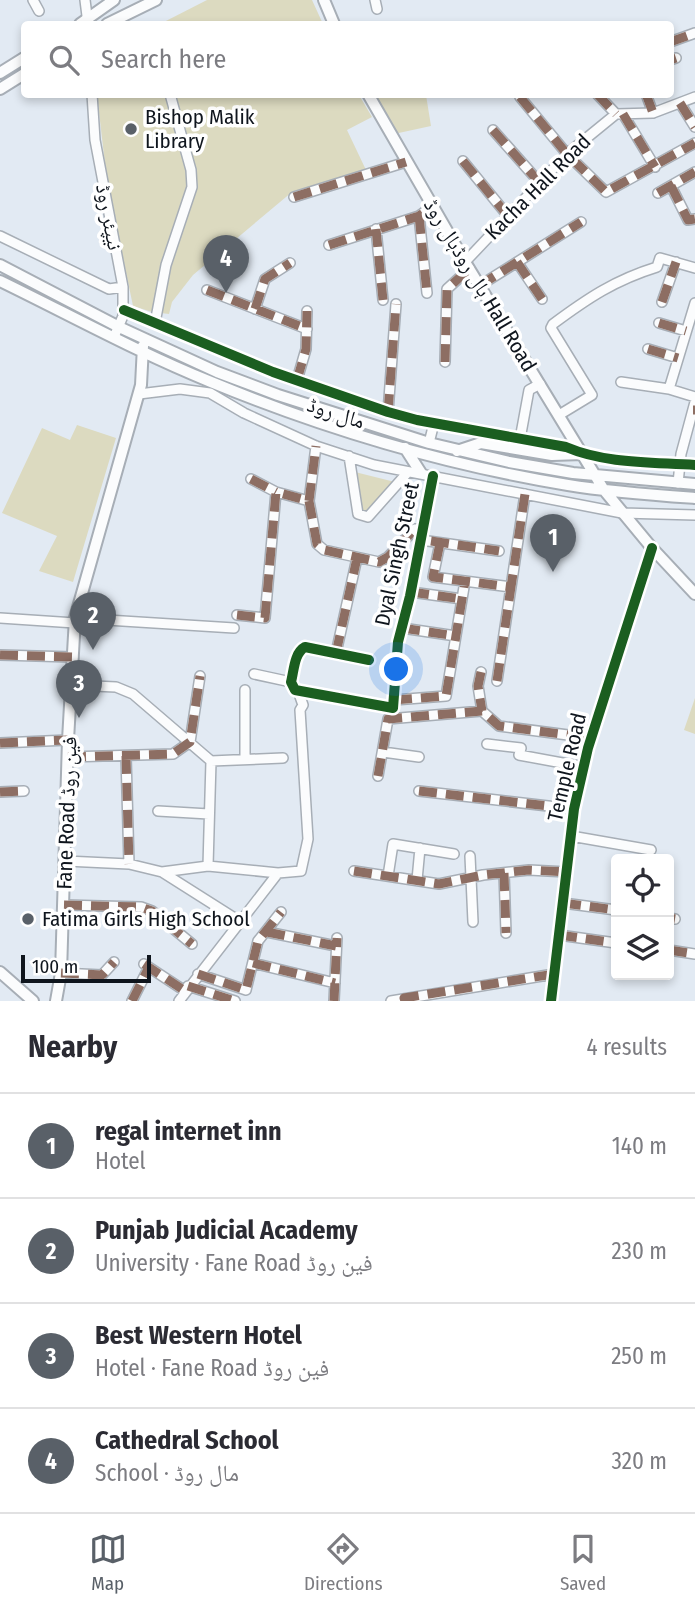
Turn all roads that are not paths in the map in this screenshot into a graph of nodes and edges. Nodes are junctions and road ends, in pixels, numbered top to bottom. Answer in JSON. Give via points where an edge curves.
{"nodes":[{"id":1,"x":33,"y":0,"type":"edge"},
{"id":2,"x":85,"y":0,"type":"edge"},
{"id":3,"x":324,"y":0,"type":"edge"},
{"id":4,"x":108,"y":1,"type":"edge"},
{"id":5,"x":149,"y":2,"type":"edge"},
{"id":6,"x":39,"y":11,"type":"dead end"},
{"id":7,"x":86,"y":21,"type":"edge"},
{"id":8,"x":88,"y":21,"type":"edge"},
{"id":9,"x":113,"y":21,"type":"edge"},
{"id":10,"x":333,"y":21,"type":"edge"},
{"id":11,"x":695,"y":33,"type":"edge"},
{"id":12,"x":674,"y":41,"type":"edge"},
{"id":13,"x":21,"y":60,"type":"edge"},
{"id":14,"x":0,"y":73,"type":"edge"},
{"id":15,"x":21,"y":76,"type":"edge"},
{"id":16,"x":0,"y":89,"type":"edge"},
{"id":17,"x":695,"y":97,"type":"edge"},
{"id":18,"x":92,"y":98,"type":"edge"},
{"id":19,"x":171,"y":98,"type":"edge"},
{"id":20,"x":370,"y":98,"type":"edge"},
{"id":21,"x":521,"y":98,"type":"edge"},
{"id":22,"x":601,"y":98,"type":"edge"},
{"id":23,"x":647,"y":98,"type":"edge"},
{"id":24,"x":680,"y":103,"type":"junction"},
{"id":25,"x":653,"y":113,"type":"junction"},
{"id":26,"x":619,"y":114,"type":"junction"},
{"id":27,"x":695,"y":127,"type":"edge"},
{"id":28,"x":493,"y":130,"type":"dead end"},
{"id":29,"x":695,"y":143,"type":"edge"},
{"id":30,"x":567,"y":154,"type":"junction"},
{"id":31,"x":463,"y":161,"type":"dead end"},
{"id":32,"x":406,"y":162,"type":"junction"},
{"id":33,"x":654,"y":167,"type":"junction"},
{"id":34,"x":695,"y":172,"type":"edge"},
{"id":35,"x":540,"y":183,"type":"junction"},
{"id":36,"x":671,"y":186,"type":"junction"},
{"id":37,"x":658,"y":193,"type":"dead end"},
{"id":38,"x":294,"y":197,"type":"dead end"},
{"id":39,"x":433,"y":206,"type":"junction"},
{"id":40,"x":419,"y":216,"type":"junction"},
{"id":41,"x":508,"y":216,"type":"junction"},
{"id":42,"x":695,"y":219,"type":"edge"},
{"id":43,"x":581,"y":222,"type":"dead end"},
{"id":44,"x":376,"y":229,"type":"junction"},
{"id":45,"x":0,"y":236,"type":"edge"},
{"id":46,"x":329,"y":245,"type":"dead end"},
{"id":47,"x":517,"y":261,"type":"junction"},
{"id":48,"x":676,"y":262,"type":"junction"},
{"id":49,"x":290,"y":263,"type":"dead end"},
{"id":50,"x":0,"y":265,"type":"edge"},
{"id":51,"x":467,"y":265,"type":"junction"},
{"id":52,"x":695,"y":268,"type":"edge"},
{"id":53,"x":0,"y":281,"type":"edge"},
{"id":54,"x":479,"y":286,"type":"junction"},
{"id":55,"x":122,"y":287,"type":"junction"},
{"id":56,"x":207,"y":290,"type":"dead end"},
{"id":57,"x":427,"y":293,"type":"dead end"},
{"id":58,"x":541,"y":299,"type":"dead end"},
{"id":59,"x":383,"y":300,"type":"dead end"},
{"id":60,"x":662,"y":302,"type":"dead end"},
{"id":61,"x":695,"y":303,"type":"edge"},
{"id":62,"x":396,"y":304,"type":"dead end"},
{"id":63,"x":255,"y":309,"type":"junction"},
{"id":64,"x":124,"y":310,"type":"junction"},
{"id":65,"x":307,"y":311,"type":"dead end"},
{"id":66,"x":155,"y":323,"type":"junction"},
{"id":67,"x":659,"y":323,"type":"dead end"},
{"id":68,"x":307,"y":329,"type":"junction"},
{"id":69,"x":687,"y":331,"type":"junction"},
{"id":70,"x":116,"y":332,"type":"junction"},
{"id":71,"x":143,"y":346,"type":"junction"},
{"id":72,"x":648,"y":349,"type":"dead end"},
{"id":73,"x":678,"y":359,"type":"junction"},
{"id":74,"x":445,"y":362,"type":"dead end"},
{"id":75,"x":297,"y":380,"type":"junction"},
{"id":76,"x":621,"y":383,"type":"dead end"},
{"id":77,"x":540,"y":384,"type":"junction"},
{"id":78,"x":210,"y":388,"type":"junction"},
{"id":79,"x":668,"y":389,"type":"junction"},
{"id":80,"x":139,"y":394,"type":"junction"},
{"id":81,"x":695,"y":397,"type":"edge"},
{"id":82,"x":694,"y":408,"type":"edge"},
{"id":83,"x":388,"y":412,"type":"junction"},
{"id":84,"x":559,"y":415,"type":"junction"},
{"id":85,"x":434,"y":423,"type":"junction"},
{"id":86,"x":520,"y":439,"type":"junction"},
{"id":87,"x":429,"y":443,"type":"junction"},
{"id":88,"x":316,"y":446,"type":"junction"},
{"id":89,"x":405,"y":448,"type":"junction"},
{"id":90,"x":457,"y":451,"type":"junction"},
{"id":91,"x":583,"y":454,"type":"junction"},
{"id":92,"x":349,"y":456,"type":"junction"},
{"id":93,"x":679,"y":464,"type":"junction"},
{"id":94,"x":695,"y":465,"type":"edge"},
{"id":95,"x":408,"y":472,"type":"junction"},
{"id":96,"x":421,"y":473,"type":"junction"},
{"id":97,"x":594,"y":474,"type":"junction"},
{"id":98,"x":433,"y":476,"type":"junction"},
{"id":99,"x":251,"y":479,"type":"dead end"},
{"id":100,"x":678,"y":483,"type":"junction"},
{"id":101,"x":695,"y":484,"type":"edge"},
{"id":102,"x":604,"y":490,"type":"junction"},
{"id":103,"x":275,"y":492,"type":"junction"},
{"id":104,"x":525,"y":494,"type":"junction"},
{"id":105,"x":695,"y":498,"type":"edge"},
{"id":106,"x":309,"y":501,"type":"junction"},
{"id":107,"x":622,"y":513,"type":"junction"},
{"id":108,"x":695,"y":515,"type":"edge"},
{"id":109,"x":423,"y":529,"type":"junction"},
{"id":110,"x":421,"y":540,"type":"junction"},
{"id":111,"x":440,"y":542,"type":"junction"},
{"id":112,"x":652,"y":548,"type":"junction"},
{"id":113,"x":499,"y":551,"type":"dead end"},
{"id":114,"x":357,"y":558,"type":"junction"},
{"id":115,"x":465,"y":581,"type":"junction"},
{"id":116,"x":511,"y":587,"type":"junction"},
{"id":117,"x":411,"y":592,"type":"junction"},
{"id":118,"x":695,"y":594,"type":"edge"},
{"id":119,"x":462,"y":599,"type":"junction"},
{"id":120,"x":237,"y":615,"type":"dead end"},
{"id":121,"x":0,"y":618,"type":"edge"},
{"id":122,"x":75,"y":621,"type":"junction"},
{"id":123,"x":234,"y":628,"type":"dead end"},
{"id":124,"x":402,"y":628,"type":"junction"},
{"id":125,"x":456,"y":636,"type":"junction"},
{"id":126,"x":336,"y":653,"type":"junction"},
{"id":127,"x":0,"y":655,"type":"edge"},
{"id":128,"x":73,"y":657,"type":"junction"},
{"id":129,"x":369,"y":660,"type":"dead end"},
{"id":130,"x":481,"y":672,"type":"dead end"},
{"id":131,"x":254,"y":674,"type":"dead end"},
{"id":132,"x":200,"y":676,"type":"dead end"},
{"id":133,"x":497,"y":681,"type":"dead end"},
{"id":134,"x":72,"y":685,"type":"junction"},
{"id":135,"x":295,"y":688,"type":"junction"},
{"id":136,"x":245,"y":690,"type":"dead end"},
{"id":137,"x":394,"y":700,"type":"junction"},
{"id":138,"x":482,"y":711,"type":"junction"},
{"id":139,"x":591,"y":738,"type":"junction"},
{"id":140,"x":68,"y":740,"type":"junction"},
{"id":141,"x":190,"y":742,"type":"junction"},
{"id":142,"x":0,"y":743,"type":"edge"},
{"id":143,"x":487,"y":744,"type":"dead end"},
{"id":144,"x":383,"y":752,"type":"junction"},
{"id":145,"x":126,"y":756,"type":"junction"},
{"id":146,"x":68,"y":757,"type":"junction"},
{"id":147,"x":419,"y":757,"type":"dead end"},
{"id":148,"x":246,"y":758,"type":"junction"},
{"id":149,"x":283,"y":758,"type":"dead end"},
{"id":150,"x":211,"y":761,"type":"junction"},
{"id":151,"x":584,"y":767,"type":"junction"},
{"id":152,"x":378,"y":776,"type":"dead end"},
{"id":153,"x":24,"y":791,"type":"dead end"},
{"id":154,"x":419,"y":791,"type":"dead end"},
{"id":155,"x":0,"y":792,"type":"edge"},
{"id":156,"x":574,"y":809,"type":"junction"},
{"id":157,"x":158,"y":811,"type":"dead end"},
{"id":158,"x":209,"y":814,"type":"junction"},
{"id":159,"x":571,"y":836,"type":"junction"},
{"id":160,"x":421,"y":848,"type":"junction"},
{"id":161,"x":651,"y":850,"type":"dead end"},
{"id":162,"x":454,"y":854,"type":"dead end"},
{"id":163,"x":470,"y":856,"type":"dead end"},
{"id":164,"x":66,"y":862,"type":"junction"},
{"id":165,"x":129,"y":864,"type":"junction"},
{"id":166,"x":208,"y":866,"type":"junction"},
{"id":167,"x":354,"y":871,"type":"dead end"},
{"id":168,"x":162,"y":872,"type":"junction"},
{"id":169,"x":568,"y":872,"type":"junction"},
{"id":170,"x":278,"y":873,"type":"junction"},
{"id":171,"x":504,"y":873,"type":"junction"},
{"id":172,"x":388,"y":876,"type":"junction"},
{"id":173,"x":471,"y":878,"type":"junction"},
{"id":174,"x":417,"y":880,"type":"junction"},
{"id":175,"x":564,"y":903,"type":"junction"},
{"id":176,"x":64,"y":905,"type":"junction"},
{"id":177,"x":611,"y":909,"type":"edge"},
{"id":178,"x":281,"y":912,"type":"dead end"},
{"id":179,"x":233,"y":917,"type":"dead end"},
{"id":180,"x":474,"y":922,"type":"dead end"},
{"id":181,"x":267,"y":932,"type":"junction"},
{"id":182,"x":506,"y":933,"type":"dead end"},
{"id":183,"x":559,"y":935,"type":"junction"},
{"id":184,"x":611,"y":942,"type":"edge"},
{"id":185,"x":192,"y":944,"type":"dead end"},
{"id":186,"x":674,"y":951,"type":"edge"},
{"id":187,"x":695,"y":954,"type":"edge"},
{"id":188,"x":114,"y":962,"type":"dead end"},
{"id":189,"x":253,"y":963,"type":"junction"},
{"id":190,"x":0,"y":973,"type":"edge"},
{"id":191,"x":61,"y":973,"type":"junction"},
{"id":192,"x":198,"y":974,"type":"junction"},
{"id":193,"x":554,"y":974,"type":"junction"},
{"id":194,"x":335,"y":983,"type":"junction"},
{"id":195,"x":186,"y":989,"type":"junction"},
{"id":196,"x":204,"y":996,"type":"edge"},
{"id":197,"x":427,"y":998,"type":"edge"},
{"id":198,"x":405,"y":1000,"type":"edge"},
{"id":199,"x":33,"y":1001,"type":"edge"},
{"id":200,"x":56,"y":1001,"type":"edge"},
{"id":201,"x":132,"y":1001,"type":"edge"},
{"id":202,"x":178,"y":1001,"type":"edge"},
{"id":203,"x":235,"y":1001,"type":"edge"},
{"id":204,"x":334,"y":1001,"type":"edge"},
{"id":205,"x":391,"y":1001,"type":"edge"},
{"id":206,"x":551,"y":1001,"type":"edge"}],
"edges":[{"from":1,"to":6,"type":"street"},
{"from":2,"to":7,"type":"street"},
{"from":3,"to":10,"type":"main road"},
{"from":4,"to":8,"type":"main road"},
{"from":5,"to":9,"type":"main road"},
{"from":11,"to":12,"type":"street"},
{"from":13,"to":14,"type":"main road"},
{"from":15,"to":16,"type":"main road"},
{"from":17,"to":24,"type":"street"},
{"from":18,"to":55,"type":"street","name":"نیپئر روڈ","via":[[95,140]]},
{"from":19,"to":66,"type":"street","via":[[192,187],[166,265]]},
{"from":20,"to":32,"type":"main road","name":"ہال روڈہال روڈ Hall Road"},
{"from":21,"to":30,"type":"street"},
{"from":22,"to":26,"type":"street"},
{"from":23,"to":25,"type":"street"},
{"from":24,"to":25,"type":"street"},
{"from":24,"to":27,"type":"street"},
{"from":25,"to":26,"type":"street"},
{"from":26,"to":30,"type":"street","name":"Kacha Hall Road"},
{"from":26,"to":33,"type":"street"},
{"from":28,"to":35,"type":"street"},
{"from":29,"to":33,"type":"street"},
{"from":30,"to":33,"type":"street","via":[[606,192]]},
{"from":30,"to":35,"type":"street","name":"Kacha Hall Road"},
{"from":31,"to":41,"type":"street"},
{"from":32,"to":38,"type":"street"},
{"from":32,"to":39,"type":"main road","name":"ہال روڈہال روڈ Hall Road"},
{"from":34,"to":36,"type":"street"},
{"from":35,"to":41,"type":"street","name":"Kacha Hall Road"},
{"from":36,"to":37,"type":"street"},
{"from":36,"to":42,"type":"street","via":[[688,220]]},
{"from":39,"to":40,"type":"street"},
{"from":39,"to":51,"type":"main road","name":"ہال روڈہال روڈ Hall Road"},
{"from":40,"to":44,"type":"street"},
{"from":40,"to":57,"type":"street"},
{"from":41,"to":51,"type":"street","name":"Kacha Hall Road"},
{"from":43,"to":47,"type":"street"},
{"from":44,"to":46,"type":"street"},
{"from":44,"to":59,"type":"street"},
{"from":45,"to":55,"type":"street","via":[[108,289]]},
{"from":47,"to":54,"type":"street"},
{"from":47,"to":58,"type":"street"},
{"from":48,"to":52,"type":"street"},
{"from":48,"to":60,"type":"street"},
{"from":48,"to":84,"type":"street","via":[[660,258],[657,267],[604,288],[553,324],[551,328],[592,395]]},
{"from":49,"to":63,"type":"street","via":[[265,279]]},
{"from":50,"to":70,"type":"main road","name":"مال روڈ"},
{"from":51,"to":54,"type":"main road","name":"ہال روڈہال روڈ Hall Road"},
{"from":51,"to":74,"type":"street","name":"Kacha Hall Road","via":[[447,289]]},
{"from":53,"to":70,"type":"main road","name":"مال روڈ"},
{"from":54,"to":77,"type":"main road","name":"ہال روڈہال روڈ Hall Road"},
{"from":55,"to":64,"type":"street","name":"نیپئر روڈ"},
{"from":56,"to":63,"type":"street"},
{"from":61,"to":69,"type":"street"},
{"from":62,"to":83,"type":"street"},
{"from":63,"to":68,"type":"street"},
{"from":64,"to":66,"type":"street"},
{"from":64,"to":70,"type":"street","name":"نیپئر روڈ"},
{"from":65,"to":68,"type":"street"},
{"from":66,"to":75,"type":"street"},
{"from":67,"to":69,"type":"street"},
{"from":68,"to":75,"type":"street"},
{"from":69,"to":73,"type":"street"},
{"from":70,"to":71,"type":"main road","name":"مال روڈ"},
{"from":71,"to":78,"type":"main road","name":"مال روڈ"},
{"from":71,"to":80,"type":"main road","name":"Fane Road فین روڈ"},
{"from":71,"to":87,"type":"main road","name":"مال روڈ"},
{"from":72,"to":73,"type":"street"},
{"from":73,"to":79,"type":"street"},
{"from":75,"to":83,"type":"street"},
{"from":76,"to":79,"type":"street"},
{"from":77,"to":84,"type":"main road","name":"ہال روڈہال روڈ Hall Road"},
{"from":77,"to":86,"type":"street","via":[[529,390]]},
{"from":78,"to":80,"type":"street"},
{"from":78,"to":88,"type":"street","via":[[244,413]]},
{"from":78,"to":89,"type":"main road","name":"مال روڈ"},
{"from":79,"to":81,"type":"street"},
{"from":80,"to":122,"type":"main road","name":"Fane Road فین روڈ"},
{"from":82,"to":93,"type":"street"},
{"from":83,"to":85,"type":"street"},
{"from":84,"to":91,"type":"main road","name":"ہال روڈہال روڈ Hall Road"},
{"from":85,"to":86,"type":"street"},
{"from":85,"to":87,"type":"street"},
{"from":86,"to":91,"type":"street"},
{"from":87,"to":90,"type":"main road","name":"مال روڈ"},
{"from":88,"to":92,"type":"street"},
{"from":88,"to":106,"type":"street"},
{"from":89,"to":96,"type":"main road"},
{"from":89,"to":102,"type":"main road","name":"مال روڈ","via":[[484,469]]},
{"from":90,"to":91,"type":"main road","via":[[481,443],[552,455]]},
{"from":90,"to":97,"type":"main road","name":"مال روڈ"},
{"from":91,"to":93,"type":"street"},
{"from":91,"to":97,"type":"main road","name":"ہال روڈہال روڈ Hall Road"},
{"from":92,"to":95,"type":"street"},
{"from":92,"to":95,"type":"street","via":[[362,517],[368,517]]},
{"from":93,"to":94,"type":"street"},
{"from":93,"to":100,"type":"street"},
{"from":95,"to":96,"type":"street"},
{"from":96,"to":98,"type":"street"},
{"from":97,"to":100,"type":"main road","name":"مال روڈ"},
{"from":97,"to":102,"type":"main road","name":"ہال روڈہال روڈ Hall Road"},
{"from":98,"to":104,"type":"street"},
{"from":98,"to":109,"type":"street","name":"Dyal Singh Street"},
{"from":99,"to":103,"type":"street"},
{"from":100,"to":101,"type":"main road","name":"مال روڈ"},
{"from":102,"to":105,"type":"main road","name":"مال روڈ"},
{"from":102,"to":107,"type":"main road","name":"ہال روڈہال روڈ Hall Road"},
{"from":103,"to":106,"type":"street"},
{"from":103,"to":120,"type":"street","via":[[265,618]]},
{"from":104,"to":107,"type":"street"},
{"from":104,"to":116,"type":"street"},
{"from":106,"to":114,"type":"street","via":[[317,544]]},
{"from":107,"to":108,"type":"street"},
{"from":107,"to":112,"type":"main road","name":"ہال روڈہال روڈ Hall Road"},
{"from":109,"to":110,"type":"street","name":"Dyal Singh Street"},
{"from":109,"to":114,"type":"street","via":[[415,529],[379,562]]},
{"from":110,"to":111,"type":"street"},
{"from":110,"to":117,"type":"street","name":"Dyal Singh Street"},
{"from":111,"to":113,"type":"street"},
{"from":111,"to":115,"type":"street","via":[[433,577]]},
{"from":112,"to":118,"type":"main road","name":"ہال روڈہال روڈ Hall Road"},
{"from":112,"to":139,"type":"street","name":"Temple Road"},
{"from":114,"to":126,"type":"street"},
{"from":115,"to":116,"type":"street"},
{"from":115,"to":119,"type":"street"},
{"from":116,"to":133,"type":"street"},
{"from":117,"to":119,"type":"street"},
{"from":117,"to":124,"type":"street","name":"Dyal Singh Street"},
{"from":119,"to":125,"type":"street"},
{"from":121,"to":122,"type":"street"},
{"from":122,"to":123,"type":"street"},
{"from":122,"to":128,"type":"main road","name":"Fane Road فین روڈ"},
{"from":124,"to":125,"type":"street"},
{"from":124,"to":137,"type":"street","name":"Dyal Singh Street"},
{"from":125,"to":137,"type":"street","via":[[446,696]]},
{"from":126,"to":129,"type":"street"},
{"from":126,"to":135,"type":"street","via":[[300,650]]},
{"from":127,"to":128,"type":"street"},
{"from":128,"to":134,"type":"main road","name":"Fane Road فین روڈ"},
{"from":130,"to":138,"type":"street"},
{"from":131,"to":135,"type":"street"},
{"from":132,"to":141,"type":"street"},
{"from":134,"to":140,"type":"main road","name":"Fane Road فین روڈ"},
{"from":134,"to":141,"type":"street","via":[[124,690]]},
{"from":135,"to":137,"type":"street","via":[[393,708]]},
{"from":135,"to":170,"type":"street","via":[[303,705],[308,839],[301,872]]},
{"from":136,"to":148,"type":"street"},
{"from":138,"to":139,"type":"street","via":[[499,726]]},
{"from":138,"to":144,"type":"street","via":[[388,719]]},
{"from":139,"to":151,"type":"street","name":"Temple Road"},
{"from":140,"to":142,"type":"street"},
{"from":140,"to":146,"type":"main road","name":"Fane Road فین روڈ"},
{"from":141,"to":145,"type":"street","via":[[173,754]]},
{"from":141,"to":150,"type":"street"},
{"from":143,"to":151,"type":"street","via":[[521,748],[519,755]]},
{"from":144,"to":147,"type":"street"},
{"from":144,"to":152,"type":"street"},
{"from":145,"to":146,"type":"street"},
{"from":145,"to":165,"type":"street"},
{"from":146,"to":164,"type":"main road","name":"Fane Road فین روڈ"},
{"from":148,"to":149,"type":"street"},
{"from":148,"to":150,"type":"street"},
{"from":150,"to":158,"type":"street"},
{"from":151,"to":156,"type":"street","name":"Temple Road"},
{"from":153,"to":155,"type":"street"},
{"from":154,"to":156,"type":"street"},
{"from":156,"to":159,"type":"street","name":"Temple Road"},
{"from":157,"to":158,"type":"street"},
{"from":158,"to":166,"type":"street"},
{"from":159,"to":161,"type":"street"},
{"from":159,"to":169,"type":"street","name":"Temple Road"},
{"from":160,"to":162,"type":"street"},
{"from":160,"to":172,"type":"street","via":[[393,844]]},
{"from":160,"to":174,"type":"street"},
{"from":163,"to":173,"type":"street"},
{"from":164,"to":165,"type":"street"},
{"from":164,"to":176,"type":"main road","name":"Fane Road فین روڈ"},
{"from":165,"to":168,"type":"street"},
{"from":166,"to":168,"type":"street"},
{"from":166,"to":170,"type":"street"},
{"from":167,"to":172,"type":"street"},
{"from":168,"to":179,"type":"street"},
{"from":169,"to":171,"type":"street"},
{"from":169,"to":175,"type":"street","name":"Temple Road"},
{"from":170,"to":192,"type":"street"},
{"from":171,"to":173,"type":"street"},
{"from":171,"to":182,"type":"street"},
{"from":172,"to":174,"type":"street"},
{"from":173,"to":174,"type":"street","via":[[439,884]]},
{"from":173,"to":180,"type":"street"},
{"from":175,"to":177,"type":"street"},
{"from":175,"to":183,"type":"street","name":"Temple Road"},
{"from":176,"to":185,"type":"street","via":[[142,907]]},
{"from":176,"to":191,"type":"main road","name":"Fane Road فین روڈ"},
{"from":178,"to":181,"type":"street"},
{"from":181,"to":189,"type":"street","via":[[258,942]]},
{"from":181,"to":194,"type":"street","via":[[337,942]]},
{"from":183,"to":184,"type":"street"},
{"from":183,"to":193,"type":"street","name":"Temple Road"},
{"from":186,"to":187,"type":"street"},
{"from":188,"to":191,"type":"street","via":[[102,975]]},
{"from":189,"to":192,"type":"street","via":[[246,990]]},
{"from":189,"to":194,"type":"street"},
{"from":190,"to":199,"type":"main road"},
{"from":191,"to":200,"type":"main road","name":"Fane Road فین روڈ"},
{"from":192,"to":195,"type":"street"},
{"from":193,"to":197,"type":"street"},
{"from":193,"to":206,"type":"street","name":"Temple Road"},
{"from":194,"to":204,"type":"street"},
{"from":195,"to":196,"type":"street"},
{"from":195,"to":201,"type":"street","via":[[146,966]]},
{"from":195,"to":202,"type":"street"},
{"from":196,"to":203,"type":"street"},
{"from":197,"to":198,"type":"street"},
{"from":198,"to":205,"type":"street"}]}
